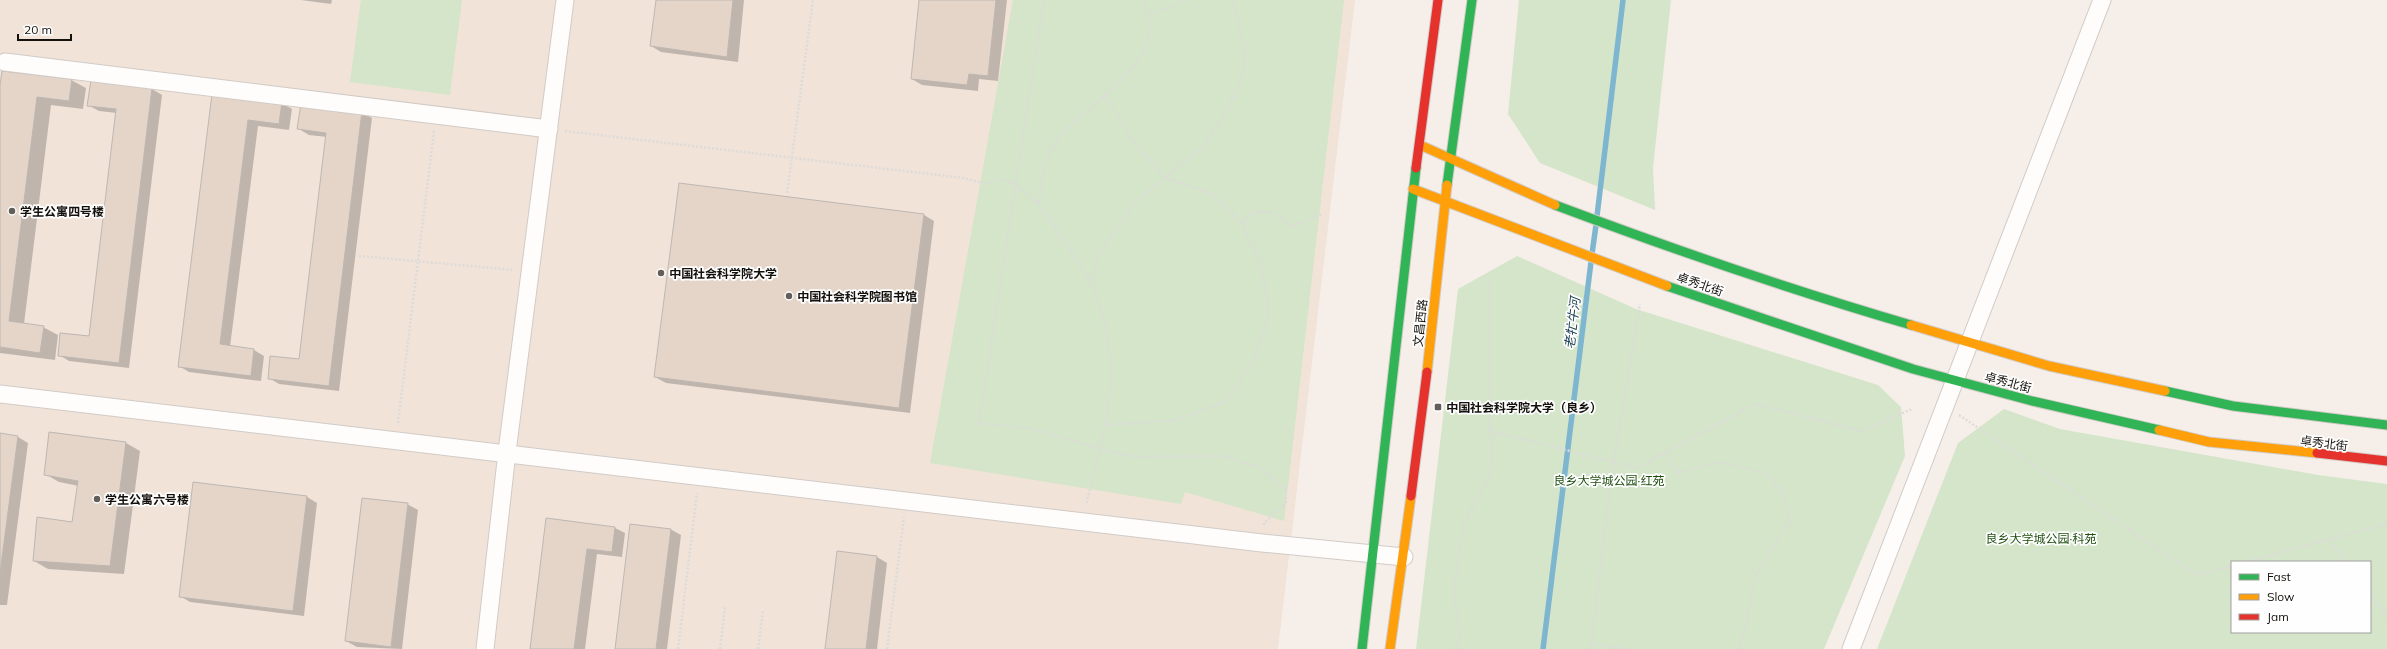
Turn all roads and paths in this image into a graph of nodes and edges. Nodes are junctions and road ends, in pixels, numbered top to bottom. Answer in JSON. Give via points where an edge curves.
{"nodes":[{"id":1,"x":565,"y":0,"type":"edge"},
{"id":2,"x":813,"y":0,"type":"edge"},
{"id":3,"x":1044,"y":0,"type":"edge"},
{"id":4,"x":1144,"y":0,"type":"edge"},
{"id":5,"x":1187,"y":0,"type":"edge"},
{"id":6,"x":1233,"y":0,"type":"edge"},
{"id":7,"x":1438,"y":0,"type":"edge"},
{"id":8,"x":1472,"y":0,"type":"edge"},
{"id":9,"x":2102,"y":0,"type":"edge"},
{"id":10,"x":1150,"y":15,"type":"junction"},
{"id":11,"x":5,"y":62,"type":"dead end"},
{"id":12,"x":1106,"y":95,"type":"junction"},
{"id":13,"x":436,"y":115,"type":"junction"},
{"id":14,"x":549,"y":129,"type":"junction"},
{"id":15,"x":1420,"y":145,"type":"junction"},
{"id":16,"x":792,"y":157,"type":"junction"},
{"id":17,"x":1452,"y":161,"type":"junction"},
{"id":18,"x":1164,"y":177,"type":"junction"},
{"id":19,"x":1016,"y":185,"type":"junction"},
{"id":20,"x":1413,"y":189,"type":"junction"},
{"id":21,"x":787,"y":193,"type":"dead end"},
{"id":22,"x":1445,"y":201,"type":"junction"},
{"id":23,"x":1038,"y":202,"type":"junction"},
{"id":24,"x":1323,"y":214,"type":"dead end"},
{"id":25,"x":1242,"y":223,"type":"junction"},
{"id":26,"x":359,"y":256,"type":"dead end"},
{"id":27,"x":418,"y":261,"type":"junction"},
{"id":28,"x":530,"y":272,"type":"junction"},
{"id":29,"x":1489,"y":278,"type":"dead end"},
{"id":30,"x":1090,"y":285,"type":"junction"},
{"id":31,"x":1640,"y":304,"type":"dead end"},
{"id":32,"x":1971,"y":343,"type":"junction"},
{"id":33,"x":1956,"y":381,"type":"junction"},
{"id":34,"x":0,"y":394,"type":"edge"},
{"id":35,"x":1946,"y":406,"type":"junction"},
{"id":36,"x":1912,"y":409,"type":"dead end"},
{"id":37,"x":1106,"y":425,"type":"junction"},
{"id":38,"x":2387,"y":425,"type":"edge"},
{"id":39,"x":1490,"y":430,"type":"junction"},
{"id":40,"x":396,"y":440,"type":"junction"},
{"id":41,"x":1100,"y":449,"type":"junction"},
{"id":42,"x":507,"y":452,"type":"junction"},
{"id":43,"x":1666,"y":453,"type":"junction"},
{"id":44,"x":2387,"y":461,"type":"edge"},
{"id":45,"x":1614,"y":462,"type":"junction"},
{"id":46,"x":699,"y":475,"type":"junction"},
{"id":47,"x":906,"y":500,"type":"junction"},
{"id":48,"x":1081,"y":521,"type":"junction"},
{"id":49,"x":2387,"y":524,"type":"edge"},
{"id":50,"x":2329,"y":539,"type":"junction"},
{"id":51,"x":1262,"y":543,"type":"junction"},
{"id":52,"x":1373,"y":554,"type":"junction"},
{"id":53,"x":1404,"y":557,"type":"junction"},
{"id":54,"x":2250,"y":561,"type":"edge"},
{"id":55,"x":2345,"y":561,"type":"edge"},
{"id":56,"x":2231,"y":566,"type":"edge"},
{"id":57,"x":2371,"y":595,"type":"edge"},
{"id":58,"x":725,"y":606,"type":"dead end"},
{"id":59,"x":763,"y":611,"type":"dead end"},
{"id":60,"x":2387,"y":617,"type":"edge"},
{"id":61,"x":1592,"y":644,"type":"junction"},
{"id":62,"x":485,"y":649,"type":"edge"},
{"id":63,"x":678,"y":649,"type":"edge"},
{"id":64,"x":720,"y":649,"type":"edge"},
{"id":65,"x":758,"y":649,"type":"edge"},
{"id":66,"x":887,"y":649,"type":"edge"},
{"id":67,"x":1362,"y":649,"type":"edge"},
{"id":68,"x":1390,"y":649,"type":"edge"},
{"id":69,"x":1457,"y":649,"type":"edge"},
{"id":70,"x":1592,"y":649,"type":"edge"},
{"id":71,"x":1626,"y":649,"type":"edge"},
{"id":72,"x":1738,"y":649,"type":"edge"},
{"id":73,"x":1851,"y":649,"type":"edge"}],
"edges":[{"from":1,"to":14,"type":"street"},
{"from":2,"to":16,"type":"path"},
{"from":3,"to":19,"type":"path"},
{"from":4,"to":10,"type":"path"},
{"from":5,"to":10,"type":"path"},
{"from":6,"to":18,"type":"path","via":[[1245,54],[1242,80],[1226,112],[1201,149]]},
{"from":7,"to":15,"type":"main road","name":"文昌西路"},
{"from":8,"to":17,"type":"main road","name":"文昌西路"},
{"from":9,"to":32,"type":"street"},
{"from":10,"to":12,"type":"path","via":[[1145,50],[1129,74]]},
{"from":11,"to":13,"type":"street"},
{"from":12,"to":18,"type":"path","via":[[1130,137]]},
{"from":12,"to":23,"type":"path","via":[[1073,121],[1049,152]]},
{"from":13,"to":14,"type":"street"},
{"from":13,"to":27,"type":"path"},
{"from":14,"to":16,"type":"path"},
{"from":14,"to":28,"type":"street"},
{"from":15,"to":17,"type":"main road"},
{"from":15,"to":20,"type":"main road","name":"文昌西路"},
{"from":16,"to":19,"type":"path","via":[[964,178],[985,184],[1003,179]]},
{"from":16,"to":21,"type":"path"},
{"from":17,"to":22,"type":"main road","name":"文昌西路"},
{"from":17,"to":32,"type":"main road","via":[[1543,200],[1640,237],[1841,305]]},
{"from":18,"to":25,"type":"path","via":[[1212,194]]},
{"from":18,"to":30,"type":"path","via":[[1135,202],[1112,232],[1099,254]]},
{"from":19,"to":23,"type":"path"},
{"from":19,"to":41,"type":"path","via":[[979,423],[1038,430]]},
{"from":20,"to":22,"type":"main road","name":"卓秀北街"},
{"from":20,"to":52,"type":"main road","name":"文昌西路"},
{"from":22,"to":33,"type":"main road","name":"卓秀北街","via":[[1636,275],[1913,369]]},
{"from":22,"to":53,"type":"main road","name":"文昌西路"},
{"from":23,"to":30,"type":"path","via":[[1071,250]]},
{"from":24,"to":25,"type":"path","via":[[1292,226],[1271,212],[1253,212]]},
{"from":25,"to":37,"type":"path","via":[[1260,263],[1270,313],[1254,361],[1226,401],[1177,420]]},
{"from":26,"to":27,"type":"path"},
{"from":27,"to":28,"type":"path"},
{"from":27,"to":40,"type":"path"},
{"from":28,"to":42,"type":"street"},
{"from":29,"to":39,"type":"path"},
{"from":30,"to":37,"type":"path","via":[[1098,299],[1109,340],[1112,377]]},
{"from":31,"to":45,"type":"path"},
{"from":32,"to":33,"type":"street"},
{"from":32,"to":38,"type":"main road","via":[[2049,366],[2233,406]]},
{"from":33,"to":35,"type":"street"},
{"from":33,"to":44,"type":"main road","name":"卓秀北街","via":[[2209,442]]},
{"from":34,"to":40,"type":"street"},
{"from":35,"to":56,"type":"path","via":[[2197,575]]},
{"from":35,"to":73,"type":"street"},
{"from":36,"to":43,"type":"path","via":[[1863,431],[1755,404]]},
{"from":37,"to":41,"type":"path"},
{"from":39,"to":45,"type":"path"},
{"from":39,"to":69,"type":"path","via":[[1490,476],[1463,525],[1454,590],[1460,636]]},
{"from":40,"to":42,"type":"street"},
{"from":41,"to":48,"type":"path"},
{"from":41,"to":51,"type":"path","via":[[1137,457],[1223,456],[1259,467],[1285,488],[1286,503],[1264,523]]},
{"from":42,"to":46,"type":"street"},
{"from":42,"to":62,"type":"street"},
{"from":43,"to":45,"type":"path","via":[[1637,468]]},
{"from":43,"to":72,"type":"path","via":[[1677,473],[1720,462],[1765,473],[1785,495],[1789,521],[1756,575],[1748,617]]},
{"from":45,"to":61,"type":"path"},
{"from":46,"to":47,"type":"street"},
{"from":46,"to":63,"type":"path"},
{"from":47,"to":48,"type":"street"},
{"from":47,"to":66,"type":"path"},
{"from":48,"to":51,"type":"street"},
{"from":49,"to":50,"type":"path"},
{"from":50,"to":54,"type":"path"},
{"from":50,"to":55,"type":"path"},
{"from":51,"to":52,"type":"street"},
{"from":52,"to":53,"type":"street"},
{"from":52,"to":67,"type":"main road","name":"文昌西路"},
{"from":53,"to":68,"type":"main road","name":"文昌西路"},
{"from":57,"to":60,"type":"path"},
{"from":58,"to":64,"type":"path"},
{"from":59,"to":65,"type":"path"},
{"from":61,"to":70,"type":"path"},
{"from":61,"to":71,"type":"path"}]}
